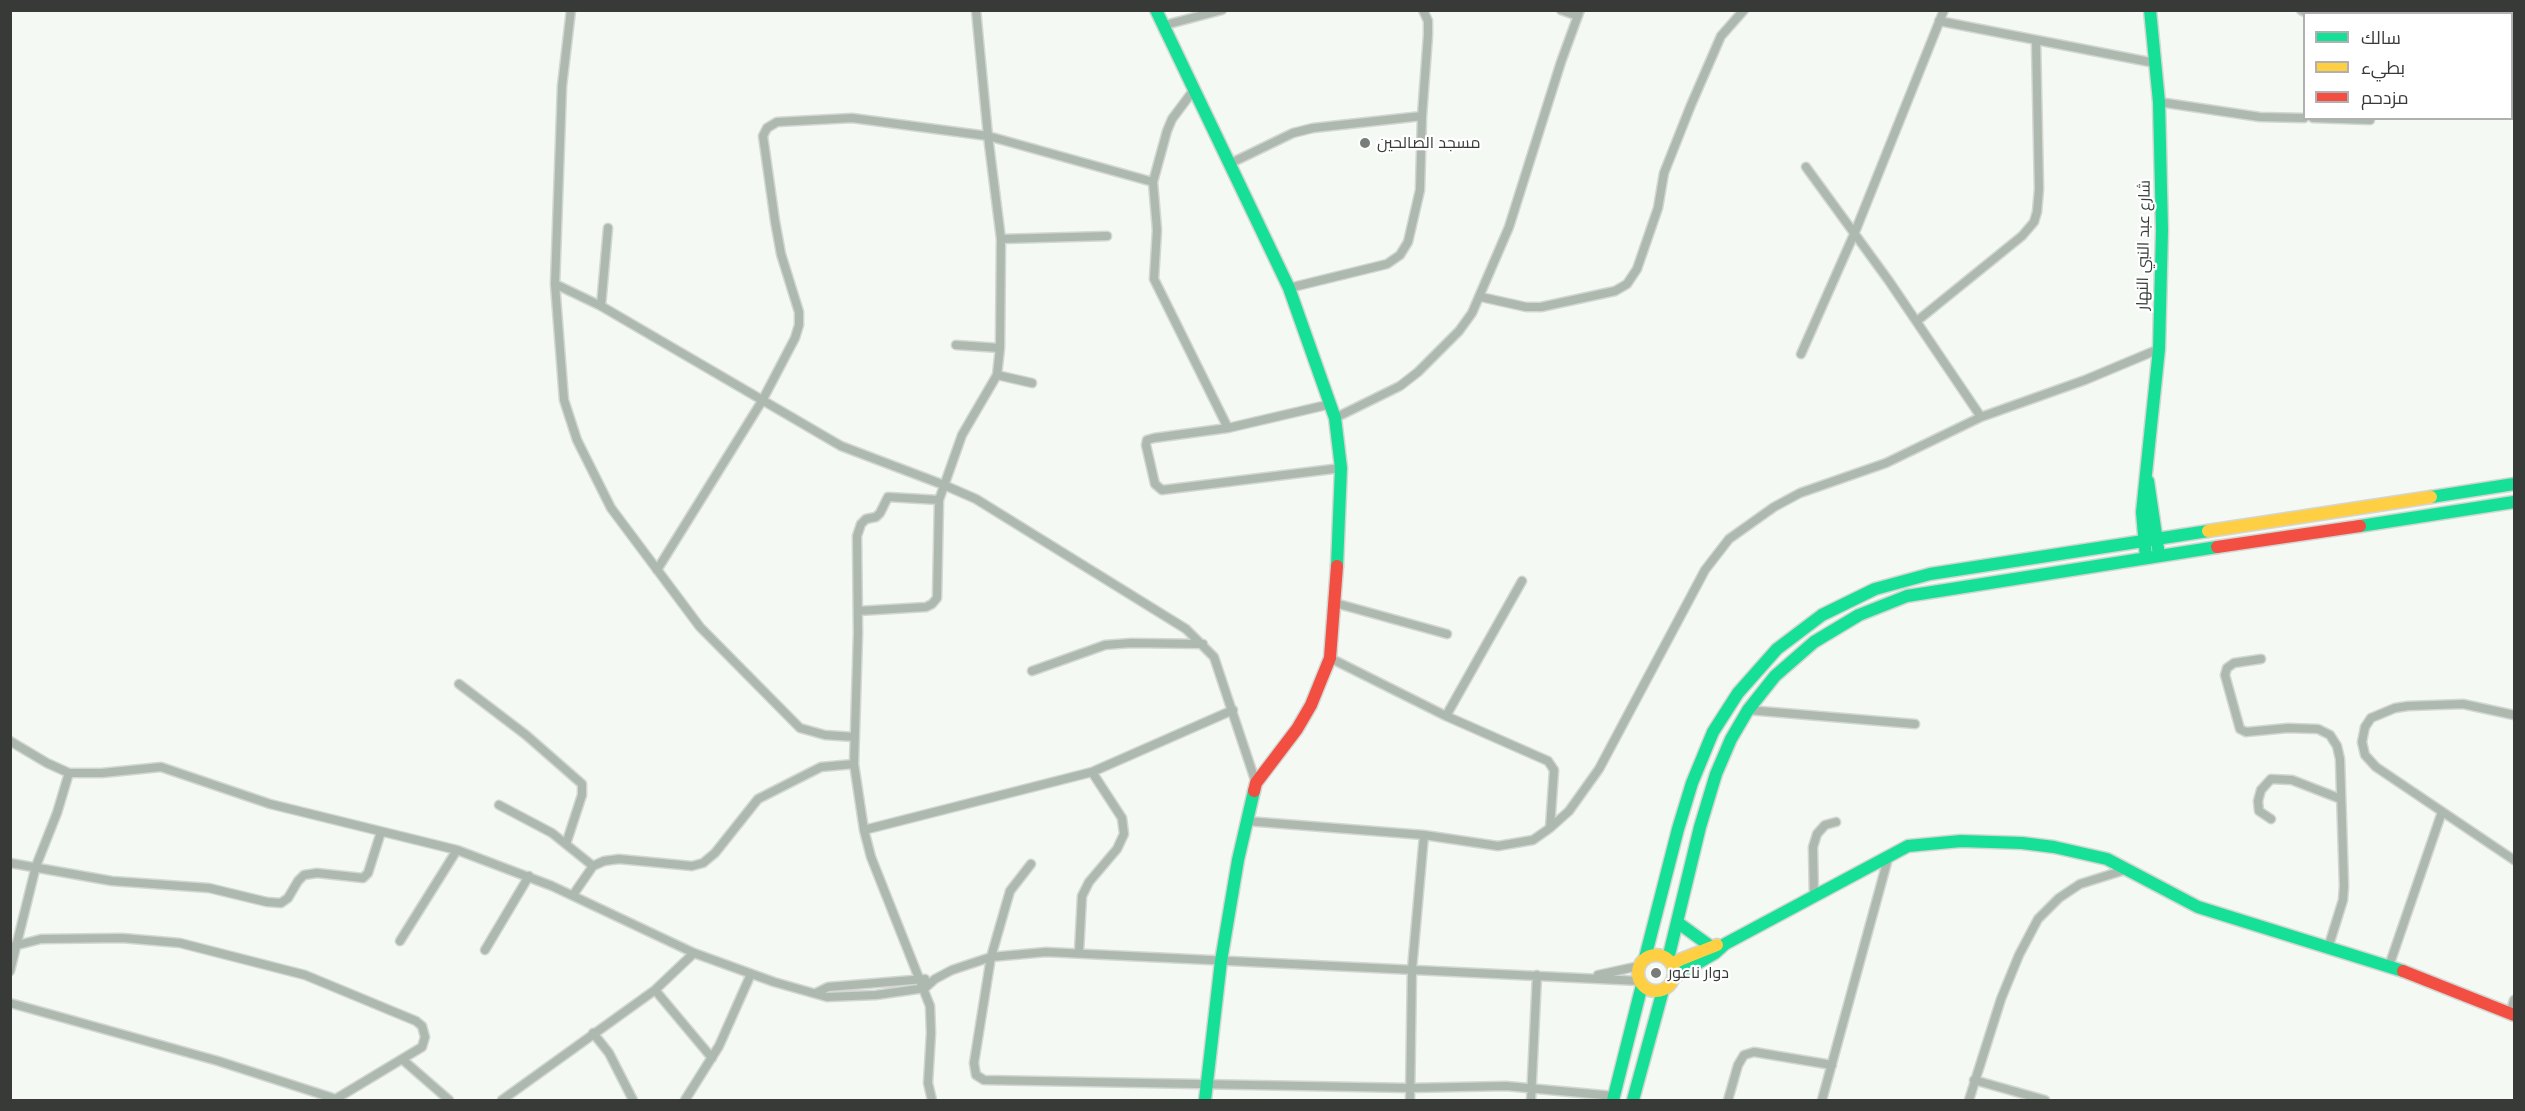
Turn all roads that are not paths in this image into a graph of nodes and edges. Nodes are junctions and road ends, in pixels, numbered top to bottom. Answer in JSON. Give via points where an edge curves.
{"nodes":[{"id":1,"x":571,"y":10,"type":"edge"},
{"id":2,"x":976,"y":10,"type":"edge"},
{"id":3,"x":1156,"y":10,"type":"edge"},
{"id":4,"x":1222,"y":10,"type":"edge"},
{"id":5,"x":1423,"y":10,"type":"edge"},
{"id":6,"x":1561,"y":10,"type":"edge"},
{"id":7,"x":1744,"y":10,"type":"edge"},
{"id":8,"x":1944,"y":10,"type":"edge"},
{"id":9,"x":2150,"y":10,"type":"edge"},
{"id":10,"x":1579,"y":13,"type":"edge"},
{"id":11,"x":1939,"y":21,"type":"junction"},
{"id":12,"x":1165,"y":25,"type":"junction"},
{"id":13,"x":2036,"y":41,"type":"junction"},
{"id":14,"x":2155,"y":63,"type":"junction"},
{"id":15,"x":1193,"y":91,"type":"junction"},
{"id":16,"x":2158,"y":102,"type":"junction"},
{"id":17,"x":1422,"y":116,"type":"junction"},
{"id":18,"x":2303,"y":118,"type":"edge"},
{"id":19,"x":988,"y":136,"type":"junction"},
{"id":20,"x":1229,"y":164,"type":"junction"},
{"id":21,"x":1806,"y":167,"type":"dead end"},
{"id":22,"x":1153,"y":182,"type":"junction"},
{"id":23,"x":608,"y":228,"type":"dead end"},
{"id":24,"x":1856,"y":232,"type":"junction"},
{"id":25,"x":1107,"y":236,"type":"dead end"},
{"id":26,"x":1001,"y":239,"type":"junction"},
{"id":27,"x":555,"y":284,"type":"junction"},
{"id":28,"x":1289,"y":288,"type":"junction"},
{"id":29,"x":1481,"y":297,"type":"junction"},
{"id":30,"x":601,"y":306,"type":"junction"},
{"id":31,"x":1917,"y":321,"type":"junction"},
{"id":32,"x":956,"y":345,"type":"dead end"},
{"id":33,"x":1000,"y":348,"type":"junction"},
{"id":34,"x":2158,"y":350,"type":"junction"},
{"id":35,"x":1801,"y":354,"type":"dead end"},
{"id":36,"x":997,"y":375,"type":"junction"},
{"id":37,"x":1032,"y":382,"type":"dead end"},
{"id":38,"x":762,"y":400,"type":"junction"},
{"id":39,"x":1331,"y":404,"type":"junction"},
{"id":40,"x":1981,"y":417,"type":"junction"},
{"id":41,"x":1335,"y":418,"type":"junction"},
{"id":42,"x":1228,"y":428,"type":"junction"},
{"id":43,"x":1341,"y":468,"type":"junction"},
{"id":44,"x":2147,"y":479,"type":"junction"},
{"id":45,"x":2514,"y":484,"type":"edge"},
{"id":46,"x":944,"y":485,"type":"junction"},
{"id":47,"x":939,"y":500,"type":"junction"},
{"id":48,"x":2514,"y":502,"type":"edge"},
{"id":49,"x":2157,"y":540,"type":"junction"},
{"id":50,"x":2143,"y":541,"type":"junction"},
{"id":51,"x":2159,"y":555,"type":"junction"},
{"id":52,"x":2146,"y":558,"type":"junction"},
{"id":53,"x":657,"y":570,"type":"junction"},
{"id":54,"x":1522,"y":581,"type":"dead end"},
{"id":55,"x":1335,"y":603,"type":"junction"},
{"id":56,"x":858,"y":611,"type":"junction"},
{"id":57,"x":1447,"y":634,"type":"dead end"},
{"id":58,"x":1203,"y":644,"type":"junction"},
{"id":59,"x":1330,"y":658,"type":"junction"},
{"id":60,"x":2261,"y":659,"type":"dead end"},
{"id":61,"x":1032,"y":671,"type":"dead end"},
{"id":62,"x":459,"y":684,"type":"dead end"},
{"id":63,"x":1233,"y":710,"type":"junction"},
{"id":64,"x":1748,"y":710,"type":"junction"},
{"id":65,"x":2514,"y":715,"type":"edge"},
{"id":66,"x":1446,"y":716,"type":"junction"},
{"id":67,"x":1916,"y":724,"type":"dead end"},
{"id":68,"x":855,"y":737,"type":"junction"},
{"id":69,"x":10,"y":741,"type":"edge"},
{"id":70,"x":854,"y":764,"type":"junction"},
{"id":71,"x":1092,"y":772,"type":"junction"},
{"id":72,"x":69,"y":773,"type":"junction"},
{"id":73,"x":1256,"y":783,"type":"junction"},
{"id":74,"x":2342,"y":799,"type":"junction"},
{"id":75,"x":499,"y":805,"type":"dead end"},
{"id":76,"x":2442,"y":812,"type":"junction"},
{"id":77,"x":2271,"y":819,"type":"dead end"},
{"id":78,"x":1246,"y":821,"type":"junction"},
{"id":79,"x":1836,"y":822,"type":"dead end"},
{"id":80,"x":1550,"y":828,"type":"junction"},
{"id":81,"x":864,"y":830,"type":"junction"},
{"id":82,"x":381,"y":832,"type":"junction"},
{"id":83,"x":1424,"y":835,"type":"junction"},
{"id":84,"x":566,"y":844,"type":"junction"},
{"id":85,"x":457,"y":850,"type":"junction"},
{"id":86,"x":1890,"y":855,"type":"junction"},
{"id":87,"x":2514,"y":860,"type":"edge"},
{"id":88,"x":10,"y":863,"type":"edge"},
{"id":89,"x":1031,"y":864,"type":"dead end"},
{"id":90,"x":36,"y":866,"type":"junction"},
{"id":91,"x":593,"y":866,"type":"junction"},
{"id":92,"x":2129,"y":869,"type":"junction"},
{"id":93,"x":529,"y":876,"type":"junction"},
{"id":94,"x":573,"y":896,"type":"junction"},
{"id":95,"x":1814,"y":897,"type":"junction"},
{"id":96,"x":1677,"y":922,"type":"junction"},
{"id":97,"x":400,"y":941,"type":"dead end"},
{"id":98,"x":1725,"y":944,"type":"junction"},
{"id":99,"x":1710,"y":946,"type":"junction"},
{"id":100,"x":13,"y":947,"type":"edge"},
{"id":101,"x":2328,"y":948,"type":"junction"},
{"id":102,"x":485,"y":950,"type":"dead end"},
{"id":103,"x":1079,"y":952,"type":"junction"},
{"id":104,"x":694,"y":954,"type":"junction"},
{"id":105,"x":991,"y":957,"type":"junction"},
{"id":106,"x":1221,"y":961,"type":"junction"},
{"id":107,"x":1670,"y":961,"type":"junction"},
{"id":108,"x":1642,"y":962,"type":"junction"},
{"id":109,"x":2389,"y":966,"type":"junction"},
{"id":110,"x":1412,"y":969,"type":"junction"},
{"id":111,"x":10,"y":971,"type":"edge"},
{"id":112,"x":751,"y":974,"type":"junction"},
{"id":113,"x":1537,"y":975,"type":"junction"},
{"id":114,"x":1674,"y":976,"type":"junction"},
{"id":115,"x":1589,"y":977,"type":"junction"},
{"id":116,"x":920,"y":979,"type":"junction"},
{"id":117,"x":935,"y":979,"type":"junction"},
{"id":118,"x":1641,"y":983,"type":"junction"},
{"id":119,"x":925,"y":988,"type":"junction"},
{"id":120,"x":655,"y":990,"type":"junction"},
{"id":121,"x":1663,"y":990,"type":"junction"},
{"id":122,"x":816,"y":993,"type":"junction"},
{"id":123,"x":2514,"y":1000,"type":"edge"},
{"id":124,"x":10,"y":1003,"type":"edge"},
{"id":125,"x":2512,"y":1015,"type":"edge"},
{"id":126,"x":593,"y":1033,"type":"junction"},
{"id":127,"x":712,"y":1058,"type":"junction"},
{"id":128,"x":403,"y":1060,"type":"junction"},
{"id":129,"x":1832,"y":1065,"type":"junction"},
{"id":130,"x":1974,"y":1080,"type":"junction"},
{"id":131,"x":1206,"y":1085,"type":"junction"},
{"id":132,"x":1410,"y":1089,"type":"junction"},
{"id":133,"x":1531,"y":1089,"type":"junction"},
{"id":134,"x":1614,"y":1098,"type":"edge"},
{"id":135,"x":335,"y":1100,"type":"edge"},
{"id":136,"x":503,"y":1100,"type":"edge"},
{"id":137,"x":449,"y":1101,"type":"edge"},
{"id":138,"x":633,"y":1101,"type":"edge"},
{"id":139,"x":685,"y":1101,"type":"edge"},
{"id":140,"x":932,"y":1101,"type":"edge"},
{"id":141,"x":1205,"y":1101,"type":"edge"},
{"id":142,"x":1410,"y":1101,"type":"edge"},
{"id":143,"x":1531,"y":1101,"type":"edge"},
{"id":144,"x":1633,"y":1101,"type":"edge"},
{"id":145,"x":1728,"y":1101,"type":"edge"},
{"id":146,"x":1822,"y":1101,"type":"edge"},
{"id":147,"x":1969,"y":1101,"type":"edge"},
{"id":148,"x":2045,"y":1101,"type":"edge"}],
"edges":[{"from":1,"to":27,"type":"street","via":[[562,86]]},
{"from":2,"to":19,"type":"street"},
{"from":3,"to":12,"type":"street"},
{"from":4,"to":12,"type":"street"},
{"from":5,"to":17,"type":"street","via":[[1428,35]]},
{"from":6,"to":10,"type":"street"},
{"from":7,"to":29,"type":"street","via":[[1722,36],[1695,94],[1664,172],[1658,208],[1637,269],[1628,284],[1615,291],[1541,307]]},
{"from":8,"to":11,"type":"street"},
{"from":9,"to":14,"type":"street","name":"شارع عبد النبي النهار"},
{"from":10,"to":29,"type":"street","via":[[1509,227]]},
{"from":11,"to":13,"type":"street"},
{"from":11,"to":24,"type":"street"},
{"from":12,"to":15,"type":"street"},
{"from":13,"to":14,"type":"street"},
{"from":13,"to":31,"type":"street","via":[[2039,189],[2034,222]]},
{"from":14,"to":16,"type":"street","name":"شارع عبد النبي النهار"},
{"from":15,"to":20,"type":"street"},
{"from":15,"to":22,"type":"street","via":[[1172,119]]},
{"from":16,"to":18,"type":"street","via":[[2260,117]]},
{"from":16,"to":34,"type":"street","name":"شارع عبد النبي النهار","via":[[2162,230]]},
{"from":17,"to":20,"type":"street","via":[[1313,128],[1293,133]]},
{"from":17,"to":28,"type":"street","via":[[1420,189],[1408,242],[1400,255],[1387,264]]},
{"from":19,"to":22,"type":"street"},
{"from":19,"to":26,"type":"street"},
{"from":19,"to":38,"type":"street","via":[[852,118],[777,122],[767,128],[762,136],[775,220],[799,325]]},
{"from":20,"to":28,"type":"street"},
{"from":21,"to":24,"type":"street"},
{"from":22,"to":42,"type":"street","via":[[1157,230],[1154,279]]},
{"from":23,"to":30,"type":"street"},
{"from":24,"to":31,"type":"street"},
{"from":24,"to":35,"type":"street"},
{"from":25,"to":26,"type":"street"},
{"from":26,"to":33,"type":"street"},
{"from":27,"to":30,"type":"street"},
{"from":27,"to":53,"type":"street","via":[[564,400],[576,440],[610,508]]},
{"from":28,"to":39,"type":"street"},
{"from":29,"to":41,"type":"street","via":[[1460,332],[1418,372],[1400,386]]},
{"from":30,"to":38,"type":"street"},
{"from":31,"to":40,"type":"street"},
{"from":32,"to":33,"type":"street"},
{"from":33,"to":36,"type":"street"},
{"from":34,"to":40,"type":"street"},
{"from":34,"to":44,"type":"street","name":"شارع عبد النبي النهار"},
{"from":36,"to":37,"type":"street"},
{"from":36,"to":46,"type":"street","via":[[962,435]]},
{"from":38,"to":46,"type":"street","via":[[842,446]]},
{"from":38,"to":53,"type":"street"},
{"from":39,"to":41,"type":"street"},
{"from":39,"to":42,"type":"street"},
{"from":40,"to":80,"type":"street","via":[[1893,460],[1800,493],[1729,539],[1708,565],[1599,769],[1569,811]]},
{"from":41,"to":43,"type":"street"},
{"from":42,"to":43,"type":"street","via":[[1147,440],[1158,488],[1207,486]]},
{"from":43,"to":55,"type":"street"},
{"from":44,"to":49,"type":"street","name":"شارع عبد النبي النهار"},
{"from":44,"to":50,"type":"street","name":"شارع عبد النبي النهار"},
{"from":45,"to":49,"type":"street"},
{"from":46,"to":47,"type":"street"},
{"from":46,"to":58,"type":"street","via":[[976,499],[1186,629]]},
{"from":47,"to":56,"type":"street","via":[[888,497],[880,513],[861,524],[857,536]]},
{"from":47,"to":56,"type":"street","via":[[937,598],[926,607]]},
{"from":48,"to":51,"type":"street"},
{"from":49,"to":50,"type":"street"},
{"from":49,"to":51,"type":"street","name":"شارع عبد النبي النهار"},
{"from":50,"to":52,"type":"street","name":"شارع عبد النبي النهار"},
{"from":50,"to":108,"type":"street","via":[[1902,581],[1847,601],[1777,649],[1738,693],[1702,757]]},
{"from":51,"to":52,"type":"street"},
{"from":52,"to":64,"type":"street","via":[[1946,589],[1881,605],[1839,626],[1801,653],[1775,676]]},
{"from":53,"to":68,"type":"street","via":[[700,627],[793,723],[816,733]]},
{"from":54,"to":66,"type":"street"},
{"from":55,"to":57,"type":"street"},
{"from":55,"to":59,"type":"street"},
{"from":56,"to":68,"type":"street"},
{"from":58,"to":61,"type":"street","via":[[1105,645]]},
{"from":58,"to":63,"type":"street","via":[[1214,657]]},
{"from":59,"to":66,"type":"street"},
{"from":59,"to":73,"type":"street","via":[[1297,729]]},
{"from":60,"to":74,"type":"street","via":[[2234,663],[2227,668],[2225,675],[2240,729],[2318,729],[2330,735],[2340,759]]},
{"from":62,"to":84,"type":"street","via":[[582,784]]},
{"from":63,"to":71,"type":"street"},
{"from":63,"to":73,"type":"street"},
{"from":64,"to":67,"type":"street"},
{"from":64,"to":96,"type":"street","via":[[1716,774]]},
{"from":65,"to":76,"type":"street","via":[[2463,704],[2420,704],[2395,708],[2368,722],[2362,742],[2370,762]]},
{"from":66,"to":80,"type":"street","via":[[1551,765],[1554,770]]},
{"from":68,"to":70,"type":"street"},
{"from":69,"to":72,"type":"street"},
{"from":70,"to":81,"type":"street"},
{"from":70,"to":91,"type":"street","via":[[821,767],[758,799],[703,863],[692,866],[619,859]]},
{"from":71,"to":81,"type":"street"},
{"from":71,"to":103,"type":"street","via":[[1122,818],[1124,828],[1122,842],[1089,882],[1082,897]]},
{"from":72,"to":82,"type":"street","via":[[162,767],[270,804]]},
{"from":72,"to":90,"type":"street"},
{"from":73,"to":78,"type":"street"},
{"from":74,"to":77,"type":"street","via":[[2292,780],[2271,779],[2261,790],[2258,801],[2259,811]]},
{"from":74,"to":101,"type":"street","via":[[2343,900]]},
{"from":75,"to":84,"type":"street"},
{"from":76,"to":87,"type":"street"},
{"from":76,"to":109,"type":"street"},
{"from":78,"to":83,"type":"street"},
{"from":78,"to":106,"type":"street"},
{"from":79,"to":95,"type":"street","via":[[1825,825],[1813,847]]},
{"from":80,"to":83,"type":"street","via":[[1533,840],[1510,846]]},
{"from":81,"to":116,"type":"street","via":[[884,892]]},
{"from":82,"to":85,"type":"street"},
{"from":82,"to":90,"type":"street","via":[[363,878],[304,875],[281,903],[209,888],[111,881]]},
{"from":83,"to":110,"type":"street"},
{"from":84,"to":91,"type":"street"},
{"from":85,"to":93,"type":"street"},
{"from":85,"to":97,"type":"street"},
{"from":86,"to":92,"type":"street","via":[[1920,843],[2022,843],[2090,854]]},
{"from":86,"to":95,"type":"street"},
{"from":86,"to":129,"type":"street"},
{"from":88,"to":90,"type":"street"},
{"from":89,"to":105,"type":"street","via":[[1010,891]]},
{"from":90,"to":100,"type":"street"},
{"from":91,"to":94,"type":"street"},
{"from":92,"to":101,"type":"street","via":[[2198,907]]},
{"from":92,"to":130,"type":"street","via":[[2080,884],[2038,919],[2012,973]]},
{"from":93,"to":94,"type":"street"},
{"from":93,"to":102,"type":"street"},
{"from":94,"to":104,"type":"street"},
{"from":95,"to":98,"type":"street"},
{"from":96,"to":99,"type":"street"},
{"from":96,"to":107,"type":"street"},
{"from":98,"to":99,"type":"street"},
{"from":98,"to":114,"type":"street"},
{"from":99,"to":107,"type":"street"},
{"from":100,"to":111,"type":"street"},
{"from":100,"to":128,"type":"street","via":[[41,939],[154,940],[288,970],[416,1021],[424,1031],[424,1042]]},
{"from":101,"to":109,"type":"street"},
{"from":103,"to":105,"type":"street"},
{"from":103,"to":106,"type":"street"},
{"from":104,"to":112,"type":"street"},
{"from":104,"to":120,"type":"street"},
{"from":105,"to":117,"type":"street"},
{"from":105,"to":131,"type":"street","via":[[974,1063],[978,1078],[1001,1082]]},
{"from":106,"to":110,"type":"street"},
{"from":106,"to":131,"type":"street"},
{"from":107,"to":108,"type":"street","via":[[1661,955]]},
{"from":107,"to":114,"type":"street"},
{"from":108,"to":115,"type":"street"},
{"from":108,"to":118,"type":"street"},
{"from":109,"to":125,"type":"street"},
{"from":110,"to":113,"type":"street"},
{"from":110,"to":132,"type":"street"},
{"from":112,"to":122,"type":"street"},
{"from":112,"to":127,"type":"street"},
{"from":113,"to":115,"type":"street"},
{"from":113,"to":133,"type":"street"},
{"from":114,"to":121,"type":"street"},
{"from":115,"to":118,"type":"street"},
{"from":116,"to":117,"type":"street"},
{"from":116,"to":119,"type":"street"},
{"from":116,"to":122,"type":"street","via":[[828,987]]},
{"from":117,"to":119,"type":"street"},
{"from":118,"to":121,"type":"street","via":[[1652,991]]},
{"from":118,"to":134,"type":"street"},
{"from":119,"to":122,"type":"street","via":[[835,997]]},
{"from":119,"to":140,"type":"street","via":[[932,1017],[928,1083]]},
{"from":120,"to":126,"type":"street"},
{"from":120,"to":127,"type":"street"},
{"from":121,"to":144,"type":"street"},
{"from":123,"to":125,"type":"street"},
{"from":124,"to":135,"type":"street","via":[[218,1061]]},
{"from":126,"to":136,"type":"street"},
{"from":126,"to":138,"type":"street","via":[[609,1053]]},
{"from":127,"to":139,"type":"street"},
{"from":128,"to":135,"type":"street"},
{"from":128,"to":137,"type":"street"},
{"from":129,"to":145,"type":"street","via":[[1754,1052],[1744,1055]]},
{"from":129,"to":146,"type":"street"},
{"from":130,"to":147,"type":"street"},
{"from":130,"to":148,"type":"street"},
{"from":131,"to":132,"type":"street"},
{"from":131,"to":141,"type":"street"},
{"from":132,"to":133,"type":"street"},
{"from":132,"to":142,"type":"street"},
{"from":133,"to":134,"type":"street"},
{"from":133,"to":143,"type":"street"}]}
